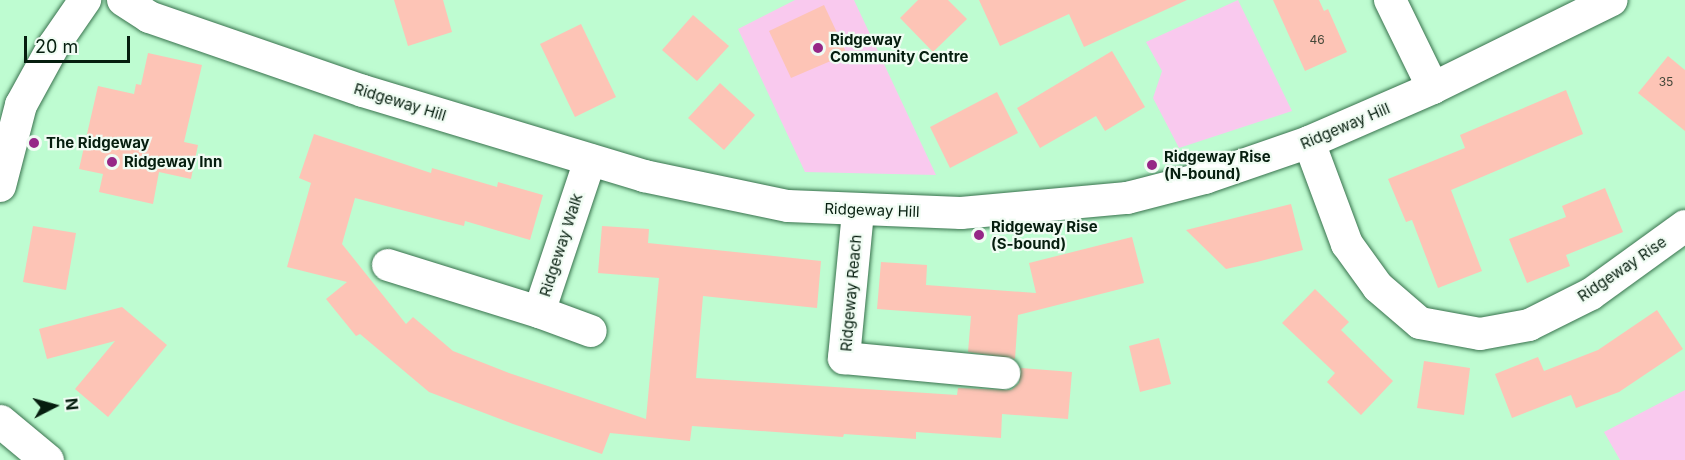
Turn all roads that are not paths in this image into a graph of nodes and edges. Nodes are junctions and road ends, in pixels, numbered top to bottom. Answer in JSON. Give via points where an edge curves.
{"nodes":[{"id":1,"x":85,"y":0,"type":"edge"},
{"id":2,"x":123,"y":0,"type":"edge"},
{"id":3,"x":1390,"y":0,"type":"edge"},
{"id":4,"x":1612,"y":0,"type":"edge"},
{"id":5,"x":1433,"y":88,"type":"junction"},
{"id":6,"x":1309,"y":142,"type":"junction"},
{"id":7,"x":590,"y":160,"type":"junction"},
{"id":8,"x":0,"y":186,"type":"edge"},
{"id":9,"x":858,"y":212,"type":"junction"},
{"id":10,"x":1685,"y":226,"type":"edge"},
{"id":11,"x":388,"y":265,"type":"dead end"},
{"id":12,"x":539,"y":312,"type":"junction"},
{"id":13,"x":591,"y":331,"type":"dead end"},
{"id":14,"x":1004,"y":373,"type":"dead end"},
{"id":15,"x":0,"y":421,"type":"edge"},
{"id":16,"x":47,"y":460,"type":"edge"}],
"edges":[{"from":1,"to":8,"type":"street","via":[[54,45],[21,105]]},
{"from":2,"to":7,"type":"street","name":"Ridgeway Hill","via":[[148,17],[288,65]]},
{"from":3,"to":5,"type":"street"},
{"from":4,"to":5,"type":"street","name":"Ridgeway Hill"},
{"from":5,"to":6,"type":"street","name":"Ridgeway Hill"},
{"from":6,"to":9,"type":"street","name":"Ridgeway Hill","via":[[1205,178],[1127,198],[961,213]]},
{"from":6,"to":10,"type":"street","name":"Ridgeway Rise","via":[[1347,244],[1378,287],[1420,323],[1480,334],[1528,325],[1591,294]]},
{"from":7,"to":9,"type":"street","name":"Ridgeway Hill","via":[[716,193],[788,206]]},
{"from":7,"to":12,"type":"street","name":"Ridgeway Walk"},
{"from":9,"to":14,"type":"street","name":"Ridgeway Reach","via":[[844,358]]},
{"from":11,"to":12,"type":"street"},
{"from":12,"to":13,"type":"street","name":"Ridgeway Walk"},
{"from":15,"to":16,"type":"main road"}]}
